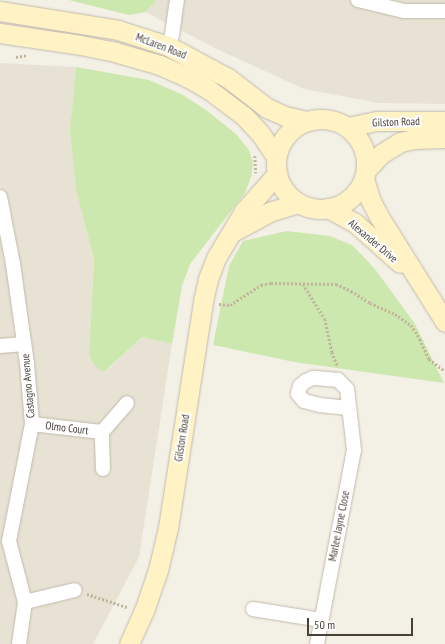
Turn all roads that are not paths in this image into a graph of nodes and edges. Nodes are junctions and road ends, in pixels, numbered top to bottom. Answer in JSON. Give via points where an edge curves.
{"nodes":[{"id":1,"x":177,"y":0,"type":"edge"},
{"id":2,"x":358,"y":0,"type":"edge"},
{"id":3,"x":0,"y":11,"type":"edge"},
{"id":4,"x":445,"y":11,"type":"edge"},
{"id":5,"x":0,"y":33,"type":"edge"},
{"id":6,"x":168,"y":46,"type":"junction"},
{"id":7,"x":306,"y":121,"type":"junction"},
{"id":8,"x":445,"y":121,"type":"edge"},
{"id":9,"x":348,"y":127,"type":"junction"},
{"id":10,"x":445,"y":138,"type":"edge"},
{"id":11,"x":276,"y":165,"type":"junction"},
{"id":12,"x":365,"y":174,"type":"junction"},
{"id":13,"x":0,"y":197,"type":"edge"},
{"id":14,"x":299,"y":203,"type":"junction"},
{"id":15,"x":328,"y":208,"type":"junction"},
{"id":16,"x":232,"y":232,"type":"junction"},
{"id":17,"x":416,"y":277,"type":"junction"},
{"id":18,"x":445,"y":322,"type":"edge"},
{"id":19,"x":24,"y":344,"type":"junction"},
{"id":20,"x":0,"y":346,"type":"edge"},
{"id":21,"x":126,"y":403,"type":"dead end"},
{"id":22,"x":348,"y":408,"type":"junction"},
{"id":23,"x":32,"y":424,"type":"junction"},
{"id":24,"x":102,"y":432,"type":"junction"},
{"id":25,"x":103,"y":469,"type":"dead end"},
{"id":26,"x":5,"y":540,"type":"edge"},
{"id":27,"x":75,"y":590,"type":"road end"},
{"id":28,"x":25,"y":602,"type":"junction"},
{"id":29,"x":253,"y":609,"type":"dead end"},
{"id":30,"x":320,"y":620,"type":"junction"},
{"id":31,"x":19,"y":644,"type":"edge"},
{"id":32,"x":129,"y":644,"type":"edge"},
{"id":33,"x":317,"y":644,"type":"edge"}],
"edges":[{"from":1,"to":6,"type":"street"},
{"from":2,"to":4,"type":"street","via":[[404,11]]},
{"from":3,"to":6,"type":"main road","name":"McLaren Road","via":[[118,30]]},
{"from":5,"to":11,"type":"main road","name":"McLaren Road","via":[[98,48],[160,65],[186,77],[208,89],[244,116],[260,132]]},
{"from":6,"to":7,"type":"main road","name":"McLaren Road","via":[[228,78],[267,108]]},
{"from":7,"to":9,"type":"main road","via":[[326,119]]},
{"from":7,"to":11,"type":"main road","via":[[286,135],[280,145]]},
{"from":8,"to":9,"type":"main road","name":"Gilston Road","via":[[377,121]]},
{"from":9,"to":12,"type":"main road","via":[[363,146],[366,158]]},
{"from":10,"to":12,"type":"main road","name":"Gilston Road","via":[[400,142],[381,154]]},
{"from":11,"to":14,"type":"main road","via":[[281,186]]},
{"from":11,"to":16,"type":"main road","name":"Gilston Road"},
{"from":12,"to":15,"type":"main road","via":[[358,189],[350,198],[340,205]]},
{"from":12,"to":17,"type":"main road","name":"Alexander Drive","via":[[370,199]]},
{"from":13,"to":19,"type":"street","name":"Castagno Avenue","via":[[13,264]]},
{"from":14,"to":15,"type":"main road","via":[[313,208]]},
{"from":14,"to":16,"type":"main road","name":"Gilston Road","via":[[269,212]]},
{"from":15,"to":17,"type":"main road","name":"Alexander Drive","via":[[355,222]]},
{"from":16,"to":32,"type":"main road","name":"Gilston Road","via":[[216,258],[208,279],[168,528],[158,570]]},
{"from":17,"to":18,"type":"main road","name":"Alexander Drive"},
{"from":19,"to":20,"type":"street"},
{"from":19,"to":23,"type":"street","name":"Castagno Avenue"},
{"from":21,"to":24,"type":"street","name":"Olmo Court"},
{"from":22,"to":22,"type":"street","name":"Marlee Jayne Close","via":[[304,401],[298,394],[300,386],[313,378],[338,380],[347,389]]},
{"from":22,"to":30,"type":"street","name":"Marlee Jayne Close","via":[[354,450]]},
{"from":23,"to":24,"type":"street","name":"Olmo Court"},
{"from":23,"to":26,"type":"street","name":"Castagno Avenue"},
{"from":24,"to":25,"type":"street","name":"Olmo Court"},
{"from":26,"to":28,"type":"street","name":"Castagno Avenue"},
{"from":27,"to":28,"type":"street"},
{"from":28,"to":31,"type":"street","name":"Castagno Avenue"},
{"from":29,"to":30,"type":"street"},
{"from":30,"to":33,"type":"street","name":"Marlee Jayne Close"}]}
